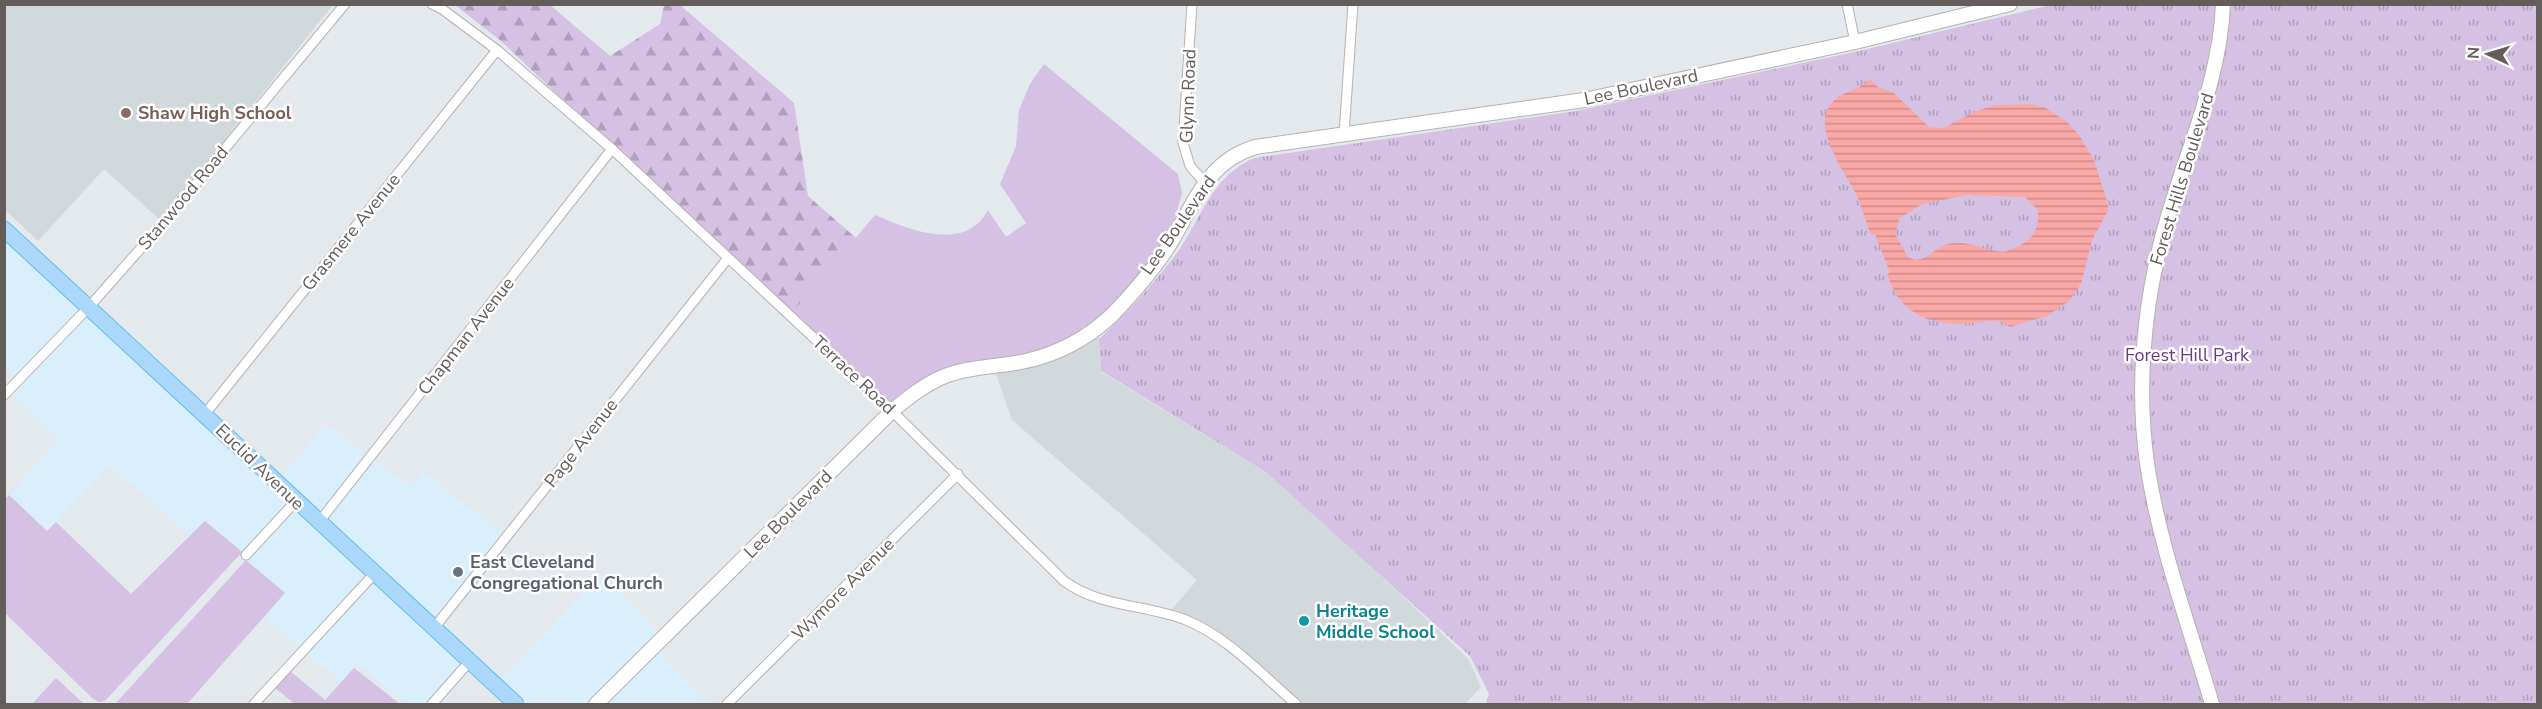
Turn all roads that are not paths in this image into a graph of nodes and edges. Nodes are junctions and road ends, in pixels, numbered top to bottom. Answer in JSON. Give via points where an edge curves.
{"nodes":[{"id":1,"x":345,"y":4,"type":"edge"},
{"id":2,"x":432,"y":4,"type":"edge"},
{"id":3,"x":1192,"y":4,"type":"edge"},
{"id":4,"x":1353,"y":4,"type":"edge"},
{"id":5,"x":1847,"y":4,"type":"edge"},
{"id":6,"x":2010,"y":4,"type":"edge"},
{"id":7,"x":2223,"y":4,"type":"edge"},
{"id":8,"x":1855,"y":42,"type":"junction"},
{"id":9,"x":497,"y":50,"type":"junction"},
{"id":10,"x":1344,"y":134,"type":"junction"},
{"id":11,"x":612,"y":149,"type":"junction"},
{"id":12,"x":1204,"y":182,"type":"junction"},
{"id":13,"x":4,"y":229,"type":"edge"},
{"id":14,"x":728,"y":258,"type":"junction"},
{"id":15,"x":89,"y":307,"type":"junction"},
{"id":16,"x":4,"y":395,"type":"edge"},
{"id":17,"x":892,"y":411,"type":"junction"},
{"id":18,"x":205,"y":414,"type":"junction"},
{"id":19,"x":958,"y":474,"type":"junction"},
{"id":20,"x":296,"y":501,"type":"junction"},
{"id":21,"x":319,"y":522,"type":"junction"},
{"id":22,"x":246,"y":555,"type":"dead end"},
{"id":23,"x":375,"y":573,"type":"junction"},
{"id":24,"x":434,"y":628,"type":"junction"},
{"id":25,"x":470,"y":662,"type":"junction"},
{"id":26,"x":254,"y":705,"type":"edge"},
{"id":27,"x":432,"y":705,"type":"edge"},
{"id":28,"x":516,"y":705,"type":"edge"},
{"id":29,"x":596,"y":705,"type":"edge"},
{"id":30,"x":727,"y":705,"type":"edge"},
{"id":31,"x":1296,"y":705,"type":"edge"},
{"id":32,"x":2212,"y":705,"type":"edge"}],
"edges":[{"from":1,"to":15,"type":"street","name":"Stanwood Road"},
{"from":2,"to":9,"type":"street","name":"Terrace Road"},
{"from":3,"to":12,"type":"street","name":"Glynn Road","via":[[1183,143],[1190,166]]},
{"from":4,"to":10,"type":"street"},
{"from":5,"to":8,"type":"street"},
{"from":6,"to":8,"type":"street","name":"Lee Boulevard"},
{"from":7,"to":32,"type":"street","name":"Forest Hills Boulevard","via":[[2222,32],[2212,78],[2169,210],[2151,285],[2143,388],[2147,462],[2159,526]]},
{"from":8,"to":10,"type":"street","name":"Lee Boulevard","via":[[1574,101]]},
{"from":9,"to":11,"type":"street","name":"Terrace Road"},
{"from":9,"to":18,"type":"street","name":"Grasmere Avenue"},
{"from":10,"to":12,"type":"street","name":"Lee Boulevard","via":[[1248,149],[1231,157]]},
{"from":11,"to":14,"type":"street","name":"Terrace Road"},
{"from":11,"to":21,"type":"street","name":"Chapman Avenue"},
{"from":12,"to":17,"type":"street","name":"Lee Boulevard","via":[[1167,248],[1093,332],[1055,352],[1025,361],[946,376],[925,386]]},
{"from":13,"to":15,"type":"main road","name":"Euclid Avenue"},
{"from":14,"to":17,"type":"street","name":"Terrace Road"},
{"from":14,"to":24,"type":"street","name":"Page Avenue"},
{"from":15,"to":16,"type":"street","name":"Stanwood Road"},
{"from":15,"to":18,"type":"main road","name":"Euclid Avenue"},
{"from":17,"to":19,"type":"street","name":"Terrace Road"},
{"from":17,"to":29,"type":"street","name":"Lee Boulevard"},
{"from":18,"to":20,"type":"main road","name":"Euclid Avenue"},
{"from":19,"to":30,"type":"street","name":"Wymore Avenue"},
{"from":19,"to":31,"type":"street","name":"Terrace Road","via":[[1077,590],[1105,602],[1172,615],[1202,628],[1228,645]]},
{"from":20,"to":21,"type":"main road","name":"Euclid Avenue"},
{"from":20,"to":22,"type":"street"},
{"from":21,"to":23,"type":"main road","name":"Euclid Avenue"},
{"from":23,"to":24,"type":"main road","name":"Euclid Avenue"},
{"from":23,"to":26,"type":"street"},
{"from":24,"to":25,"type":"main road","name":"Euclid Avenue"},
{"from":25,"to":27,"type":"street"},
{"from":25,"to":28,"type":"main road","name":"Euclid Avenue"}]}
